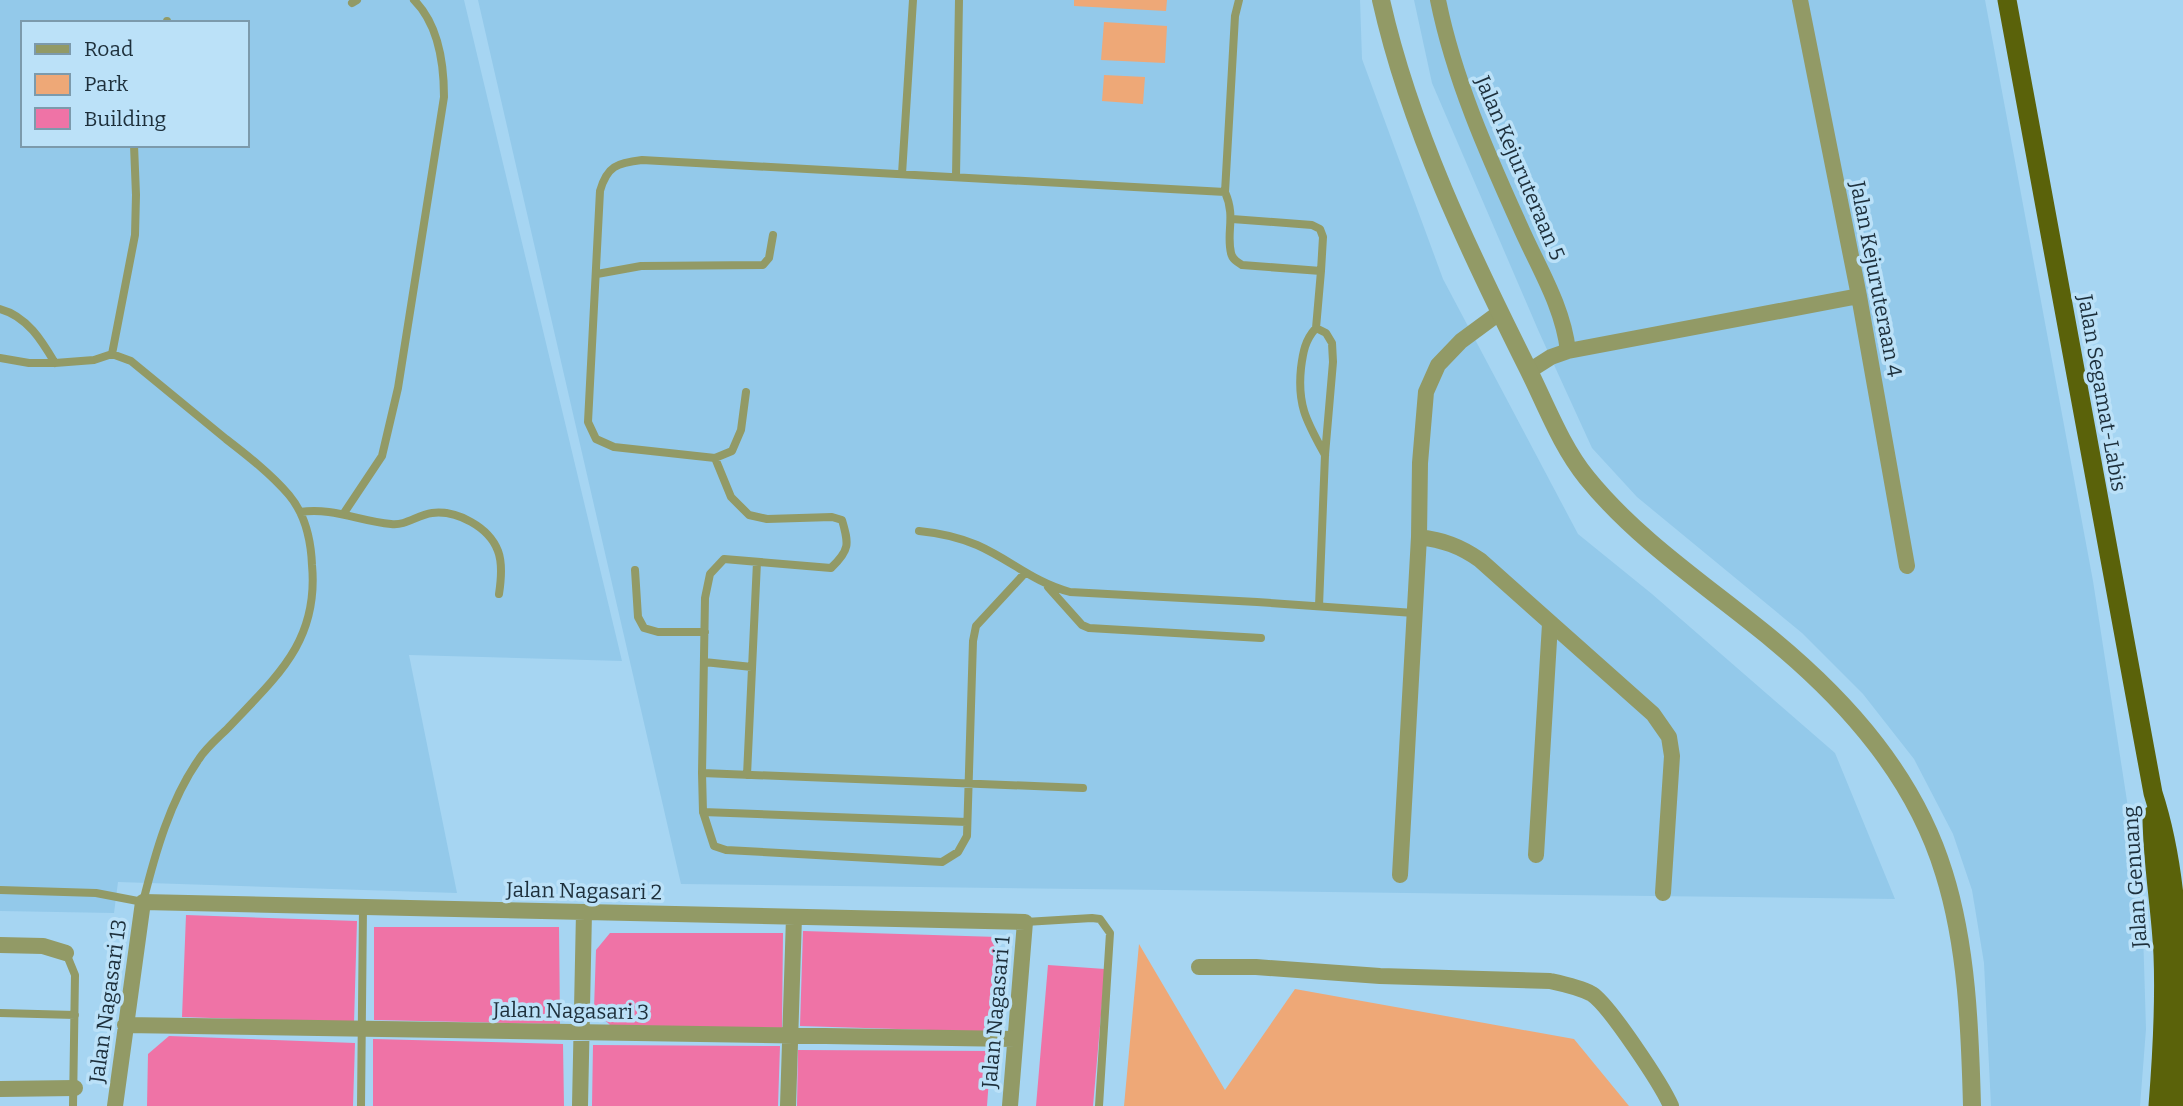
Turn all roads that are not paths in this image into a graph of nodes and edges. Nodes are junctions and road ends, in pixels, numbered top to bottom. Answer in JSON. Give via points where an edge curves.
{"nodes":[{"id":1,"x":414,"y":0,"type":"edge"},
{"id":2,"x":913,"y":0,"type":"edge"},
{"id":3,"x":959,"y":0,"type":"edge"},
{"id":4,"x":1239,"y":0,"type":"edge"},
{"id":5,"x":1381,"y":0,"type":"edge"},
{"id":6,"x":1438,"y":0,"type":"edge"},
{"id":7,"x":1800,"y":0,"type":"edge"},
{"id":8,"x":2007,"y":0,"type":"edge"},
{"id":9,"x":134,"y":147,"type":"edge"},
{"id":10,"x":902,"y":174,"type":"junction"},
{"id":11,"x":956,"y":176,"type":"junction"},
{"id":12,"x":1226,"y":192,"type":"junction"},
{"id":13,"x":1232,"y":219,"type":"junction"},
{"id":14,"x":773,"y":235,"type":"dead end"},
{"id":15,"x":1321,"y":271,"type":"junction"},
{"id":16,"x":597,"y":274,"type":"junction"},
{"id":17,"x":1859,"y":296,"type":"junction"},
{"id":18,"x":0,"y":309,"type":"edge"},
{"id":19,"x":1499,"y":313,"type":"junction"},
{"id":20,"x":1317,"y":328,"type":"junction"},
{"id":21,"x":1568,"y":351,"type":"junction"},
{"id":22,"x":113,"y":354,"type":"junction"},
{"id":23,"x":0,"y":358,"type":"edge"},
{"id":24,"x":55,"y":363,"type":"junction"},
{"id":25,"x":1529,"y":371,"type":"junction"},
{"id":26,"x":746,"y":391,"type":"dead end"},
{"id":27,"x":1325,"y":455,"type":"junction"},
{"id":28,"x":715,"y":458,"type":"junction"},
{"id":29,"x":300,"y":512,"type":"junction"},
{"id":30,"x":344,"y":513,"type":"junction"},
{"id":31,"x":919,"y":531,"type":"dead end"},
{"id":32,"x":1419,"y":537,"type":"junction"},
{"id":33,"x":757,"y":562,"type":"junction"},
{"id":34,"x":1907,"y":566,"type":"dead end"},
{"id":35,"x":635,"y":570,"type":"dead end"},
{"id":36,"x":1025,"y":573,"type":"junction"},
{"id":37,"x":1047,"y":586,"type":"junction"},
{"id":38,"x":499,"y":594,"type":"dead end"},
{"id":39,"x":1319,"y":606,"type":"junction"},
{"id":40,"x":1414,"y":614,"type":"junction"},
{"id":41,"x":1550,"y":624,"type":"junction"},
{"id":42,"x":705,"y":632,"type":"junction"},
{"id":43,"x":1261,"y":638,"type":"dead end"},
{"id":44,"x":704,"y":662,"type":"junction"},
{"id":45,"x":752,"y":667,"type":"junction"},
{"id":46,"x":702,"y":773,"type":"junction"},
{"id":47,"x":747,"y":775,"type":"junction"},
{"id":48,"x":968,"y":784,"type":"junction"},
{"id":49,"x":1083,"y":788,"type":"dead end"},
{"id":50,"x":2153,"y":793,"type":"junction"},
{"id":51,"x":703,"y":812,"type":"junction"},
{"id":52,"x":967,"y":822,"type":"junction"},
{"id":53,"x":1536,"y":855,"type":"dead end"},
{"id":54,"x":1400,"y":875,"type":"dead end"},
{"id":55,"x":0,"y":890,"type":"edge"},
{"id":56,"x":1664,"y":892,"type":"dead end"},
{"id":57,"x":143,"y":902,"type":"junction"},
{"id":58,"x":363,"y":907,"type":"junction"},
{"id":59,"x":584,"y":912,"type":"junction"},
{"id":60,"x":794,"y":917,"type":"junction"},
{"id":61,"x":1025,"y":922,"type":"junction"},
{"id":62,"x":0,"y":945,"type":"edge"},
{"id":63,"x":66,"y":953,"type":"joint"},
{"id":64,"x":1199,"y":967,"type":"dead end"},
{"id":65,"x":0,"y":1013,"type":"edge"},
{"id":66,"x":75,"y":1015,"type":"junction"},
{"id":67,"x":125,"y":1025,"type":"junction"},
{"id":68,"x":361,"y":1029,"type":"junction"},
{"id":69,"x":583,"y":1033,"type":"junction"},
{"id":70,"x":789,"y":1036,"type":"junction"},
{"id":71,"x":1016,"y":1039,"type":"junction"},
{"id":72,"x":75,"y":1088,"type":"junction"},
{"id":73,"x":0,"y":1089,"type":"edge"},
{"id":74,"x":73,"y":1106,"type":"edge"},
{"id":75,"x":115,"y":1106,"type":"edge"},
{"id":76,"x":361,"y":1106,"type":"edge"},
{"id":77,"x":580,"y":1106,"type":"edge"},
{"id":78,"x":788,"y":1106,"type":"edge"},
{"id":79,"x":1010,"y":1106,"type":"edge"},
{"id":80,"x":1099,"y":1106,"type":"edge"},
{"id":81,"x":1671,"y":1106,"type":"edge"},
{"id":82,"x":1972,"y":1106,"type":"edge"},
{"id":83,"x":2158,"y":1106,"type":"edge"},
{"id":84,"x":2174,"y":1106,"type":"edge"}],
"edges":[{"from":1,"to":30,"type":"lane","via":[[435,35],[444,66],[444,97],[390,429],[382,456]]},
{"from":2,"to":10,"type":"lane"},
{"from":3,"to":11,"type":"lane"},
{"from":4,"to":12,"type":"lane"},
{"from":5,"to":19,"type":"street","via":[[1391,47],[1418,122]]},
{"from":6,"to":21,"type":"street","name":"Jalan Kejuruteraan 5","via":[[1468,106],[1549,287]]},
{"from":7,"to":17,"type":"street","name":"Jalan Kejuruteraan 4"},
{"from":8,"to":50,"type":"highway","name":"Jalan Segamat-Labis"},
{"from":9,"to":22,"type":"lane","via":[[135,235]]},
{"from":10,"to":11,"type":"lane"},
{"from":10,"to":16,"type":"lane","via":[[626,162],[604,177],[600,191]]},
{"from":11,"to":12,"type":"lane"},
{"from":12,"to":13,"type":"lane"},
{"from":13,"to":15,"type":"lane","via":[[1235,261]]},
{"from":13,"to":15,"type":"lane","via":[[1320,229]]},
{"from":14,"to":16,"type":"lane","via":[[763,265],[641,266]]},
{"from":15,"to":20,"type":"lane"},
{"from":16,"to":28,"type":"lane","via":[[588,422],[596,439],[614,447]]},
{"from":17,"to":21,"type":"street"},
{"from":17,"to":34,"type":"street","name":"Jalan Kejuruteraan 4"},
{"from":18,"to":24,"type":"lane","via":[[23,320]]},
{"from":19,"to":25,"type":"street"},
{"from":19,"to":32,"type":"street","via":[[1438,365],[1426,392]]},
{"from":20,"to":27,"type":"lane","via":[[1326,332],[1332,344]]},
{"from":20,"to":27,"type":"lane","via":[[1303,351],[1298,392],[1307,422]]},
{"from":21,"to":25,"type":"street"},
{"from":22,"to":24,"type":"lane"},
{"from":22,"to":29,"type":"lane","via":[[131,361],[267,472]]},
{"from":23,"to":24,"type":"lane"},
{"from":25,"to":82,"type":"street","via":[[1567,449],[1607,500],[1831,691],[1894,766],[1928,832],[1953,909],[1970,1046]]},
{"from":26,"to":28,"type":"lane","via":[[741,430],[732,451]]},
{"from":27,"to":39,"type":"lane"},
{"from":28,"to":33,"type":"lane","via":[[731,497],[749,515],[842,520],[848,540],[844,555],[831,568]]},
{"from":29,"to":30,"type":"lane"},
{"from":29,"to":57,"type":"lane","via":[[311,544],[313,572],[306,629],[278,675],[199,758],[180,792]]},
{"from":30,"to":38,"type":"lane","via":[[394,525],[435,512],[473,523],[499,552]]},
{"from":31,"to":36,"type":"lane","via":[[978,545]]},
{"from":32,"to":40,"type":"street"},
{"from":32,"to":41,"type":"street","via":[[1461,547]]},
{"from":33,"to":42,"type":"lane","via":[[724,559],[710,573]]},
{"from":33,"to":45,"type":"lane"},
{"from":35,"to":42,"type":"lane","via":[[638,617],[644,628]]},
{"from":36,"to":37,"type":"lane"},
{"from":36,"to":48,"type":"lane","via":[[976,626]]},
{"from":37,"to":39,"type":"lane","via":[[1092,595]]},
{"from":37,"to":43,"type":"lane","via":[[1089,628]]},
{"from":39,"to":40,"type":"lane"},
{"from":40,"to":54,"type":"street"},
{"from":41,"to":53,"type":"street"},
{"from":41,"to":56,"type":"street","via":[[1653,714],[1669,737],[1672,778]]},
{"from":42,"to":44,"type":"lane"},
{"from":44,"to":45,"type":"lane"},
{"from":44,"to":46,"type":"lane"},
{"from":45,"to":47,"type":"lane"},
{"from":46,"to":47,"type":"lane"},
{"from":46,"to":51,"type":"lane"},
{"from":47,"to":48,"type":"lane"},
{"from":48,"to":49,"type":"lane"},
{"from":48,"to":52,"type":"lane"},
{"from":50,"to":83,"type":"highway","name":"Jalan Genuang","via":[[2152,842],[2163,954]]},
{"from":50,"to":84,"type":"highway","name":"Jalan Genuang","via":[[2170,863],[2179,961]]},
{"from":51,"to":52,"type":"lane"},
{"from":51,"to":52,"type":"lane","via":[[715,846],[726,850],[942,862],[958,852],[967,836]]},
{"from":55,"to":57,"type":"lane","via":[[96,893]]},
{"from":57,"to":58,"type":"street","name":"Jalan Nagasari 2"},
{"from":57,"to":67,"type":"street","name":"Jalan Nagasari 13"},
{"from":58,"to":59,"type":"street","name":"Jalan Nagasari 2"},
{"from":58,"to":68,"type":"lane"},
{"from":59,"to":60,"type":"street","name":"Jalan Nagasari 2"},
{"from":59,"to":69,"type":"street"},
{"from":60,"to":61,"type":"street","name":"Jalan Nagasari 2"},
{"from":60,"to":70,"type":"street"},
{"from":61,"to":71,"type":"street","name":"Jalan Nagasari 1"},
{"from":61,"to":80,"type":"lane","via":[[1093,918],[1100,919],[1110,933]]},
{"from":62,"to":63,"type":"street","via":[[43,946]]},
{"from":63,"to":66,"type":"lane","via":[[75,975]]},
{"from":64,"to":81,"type":"street","via":[[1575,986],[1595,996],[1629,1039]]},
{"from":65,"to":66,"type":"lane"},
{"from":66,"to":72,"type":"lane"},
{"from":67,"to":68,"type":"street","name":"Jalan Nagasari 3"},
{"from":67,"to":75,"type":"street","name":"Jalan Nagasari 13"},
{"from":68,"to":69,"type":"street","name":"Jalan Nagasari 3"},
{"from":68,"to":76,"type":"lane"},
{"from":69,"to":70,"type":"street","name":"Jalan Nagasari 3"},
{"from":69,"to":77,"type":"street"},
{"from":70,"to":71,"type":"street","name":"Jalan Nagasari 3"},
{"from":70,"to":78,"type":"street"},
{"from":71,"to":79,"type":"street","name":"Jalan Nagasari 1"},
{"from":72,"to":73,"type":"street"},
{"from":72,"to":74,"type":"lane"}]}
